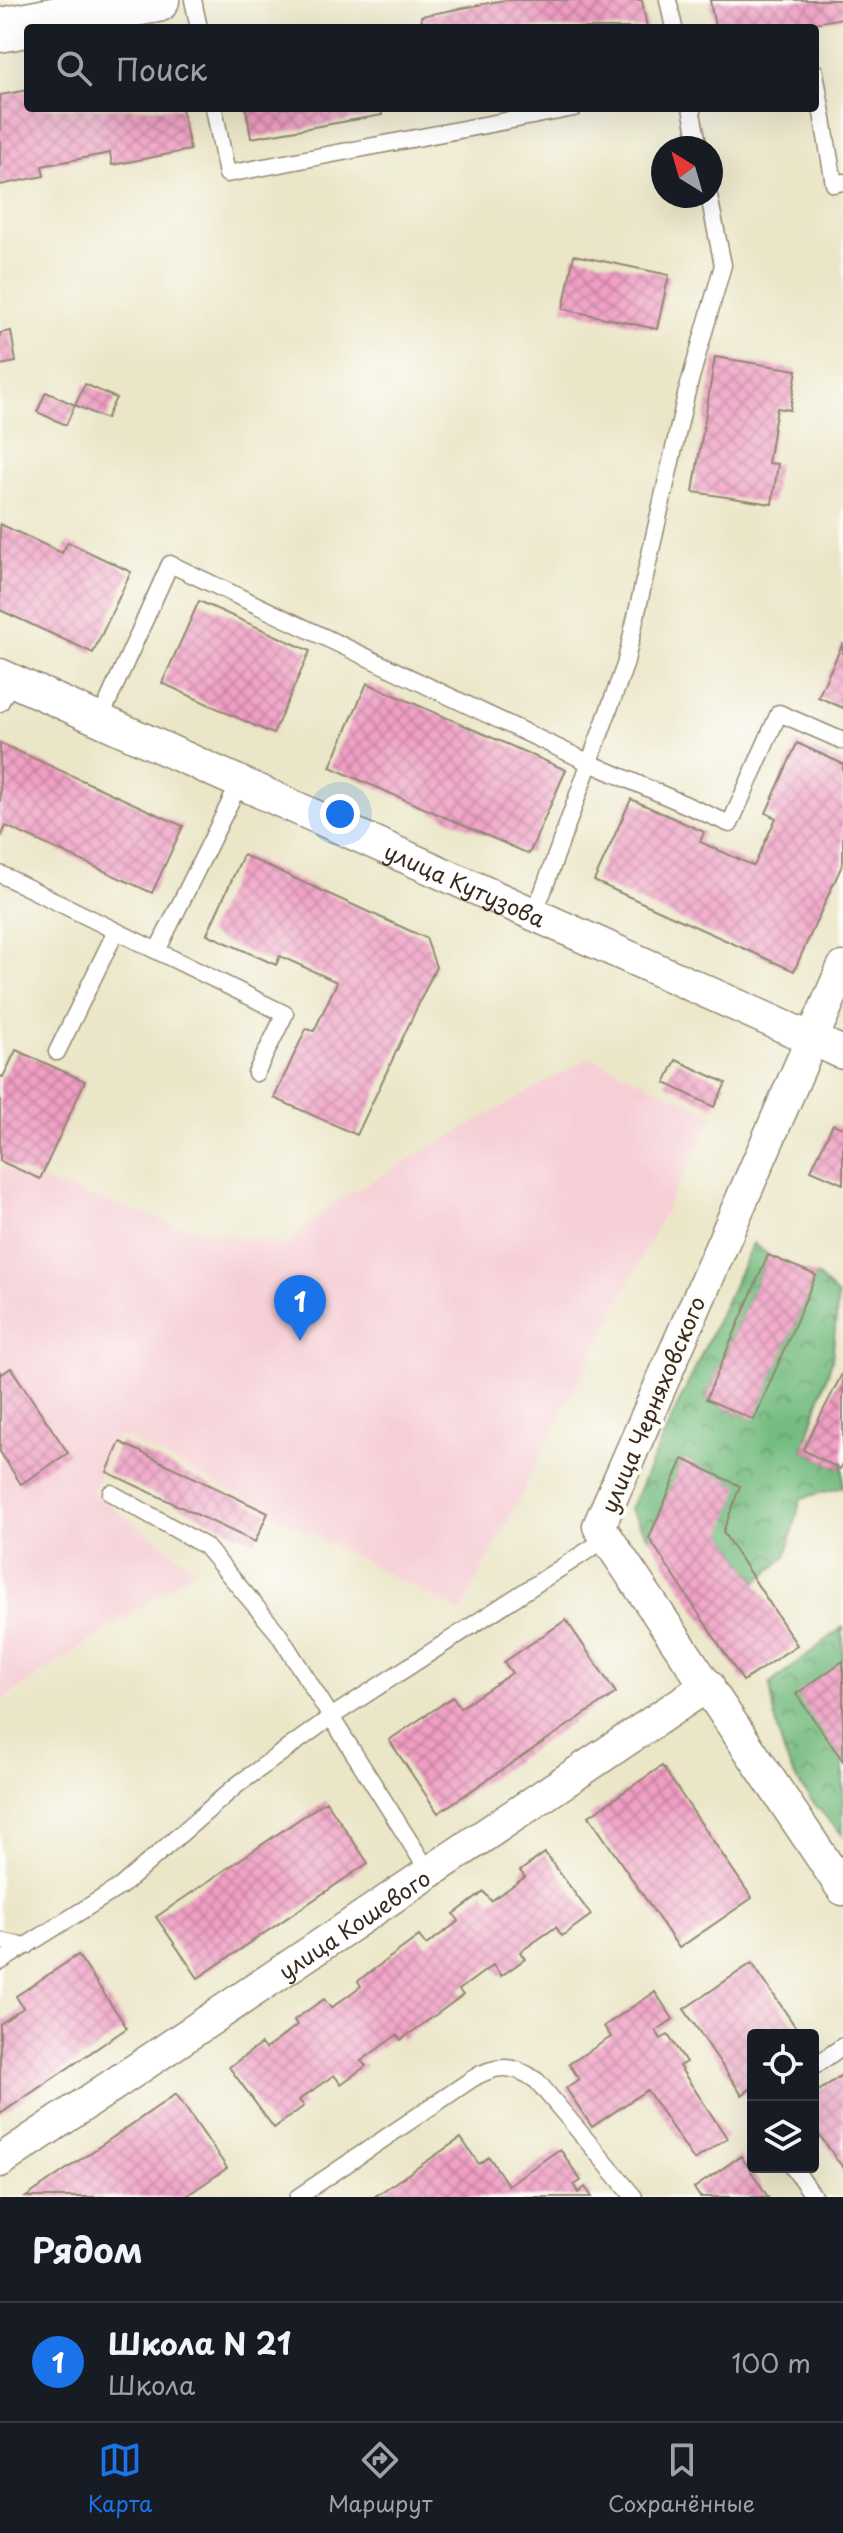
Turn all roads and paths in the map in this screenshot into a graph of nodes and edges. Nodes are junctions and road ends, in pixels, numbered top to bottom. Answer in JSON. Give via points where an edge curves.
{"nodes":[{"id":1,"x":157,"y":0,"type":"edge"},
{"id":2,"x":193,"y":0,"type":"edge"},
{"id":3,"x":668,"y":0,"type":"edge"},
{"id":4,"x":31,"y":24,"type":"edge"},
{"id":5,"x":198,"y":24,"type":"edge"},
{"id":6,"x":673,"y":24,"type":"edge"},
{"id":7,"x":24,"y":25,"type":"edge"},
{"id":8,"x":0,"y":30,"type":"edge"},
{"id":9,"x":819,"y":96,"type":"edge"},
{"id":10,"x":215,"y":112,"type":"edge"},
{"id":11,"x":553,"y":112,"type":"edge"},
{"id":12,"x":692,"y":112,"type":"edge"},
{"id":13,"x":697,"y":136,"type":"edge"},
{"id":14,"x":843,"y":182,"type":"edge"},
{"id":15,"x":711,"y":208,"type":"edge"},
{"id":16,"x":4,"y":686,"type":"edge"},
{"id":17,"x":100,"y":719,"type":"junction"},
{"id":18,"x":843,"y":741,"type":"edge"},
{"id":19,"x":590,"y":763,"type":"junction"},
{"id":20,"x":240,"y":782,"type":"junction"},
{"id":21,"x":0,"y":874,"type":"edge"},
{"id":22,"x":532,"y":912,"type":"junction"},
{"id":23,"x":116,"y":931,"type":"junction"},
{"id":24,"x":157,"y":951,"type":"junction"},
{"id":25,"x":843,"y":968,"type":"edge"},
{"id":26,"x":811,"y":1038,"type":"junction"},
{"id":27,"x":57,"y":1052,"type":"dead end"},
{"id":28,"x":843,"y":1053,"type":"edge"},
{"id":29,"x":256,"y":1073,"type":"dead end"},
{"id":30,"x":111,"y":1493,"type":"dead end"},
{"id":31,"x":607,"y":1538,"type":"junction"},
{"id":32,"x":708,"y":1685,"type":"junction"},
{"id":33,"x":331,"y":1717,"type":"junction"},
{"id":34,"x":429,"y":1872,"type":"junction"},
{"id":35,"x":843,"y":1889,"type":"edge"},
{"id":36,"x":0,"y":1941,"type":"edge"},
{"id":37,"x":27,"y":1946,"type":"junction"},
{"id":38,"x":0,"y":1962,"type":"edge"},
{"id":39,"x":843,"y":2046,"type":"edge"},
{"id":40,"x":819,"y":2063,"type":"edge"},
{"id":41,"x":0,"y":2161,"type":"edge"},
{"id":42,"x":797,"y":2173,"type":"edge"},
{"id":43,"x":298,"y":2197,"type":"edge"},
{"id":44,"x":634,"y":2197,"type":"edge"},
{"id":45,"x":814,"y":2197,"type":"edge"}],
"edges":[{"from":1,"to":4,"type":"street"},
{"from":2,"to":5,"type":"lane"},
{"from":3,"to":6,"type":"lane"},
{"from":7,"to":8,"type":"street"},
{"from":9,"to":14,"type":"lane","via":[[834,184]]},
{"from":10,"to":11,"type":"lane","via":[[227,174]]},
{"from":12,"to":13,"type":"lane"},
{"from":15,"to":19,"type":"lane","via":[[723,265],[686,395],[625,665]]},
{"from":16,"to":17,"type":"street","name":"улица Кутузова"},
{"from":17,"to":19,"type":"lane","via":[[170,564]]},
{"from":17,"to":20,"type":"street","name":"улица Кутузова"},
{"from":18,"to":19,"type":"lane","via":[[779,713],[730,824]]},
{"from":19,"to":22,"type":"lane"},
{"from":20,"to":22,"type":"street","name":"улица Кутузова"},
{"from":20,"to":24,"type":"lane"},
{"from":21,"to":23,"type":"lane"},
{"from":22,"to":26,"type":"street","name":"улица Кутузова"},
{"from":23,"to":24,"type":"lane"},
{"from":23,"to":27,"type":"lane"},
{"from":24,"to":29,"type":"lane","via":[[285,1014]]},
{"from":25,"to":26,"type":"street","name":"улица Черняховского"},
{"from":26,"to":28,"type":"street","name":"улица Кутузова"},
{"from":26,"to":31,"type":"street","name":"улица Черняховского","via":[[599,1526]]},
{"from":30,"to":33,"type":"lane","via":[[205,1546],[278,1633]]},
{"from":31,"to":32,"type":"street","name":"улица Черняховского"},
{"from":31,"to":33,"type":"lane"},
{"from":32,"to":34,"type":"street","name":"улица Кошевого"},
{"from":32,"to":35,"type":"street","name":"улица Черняховского"},
{"from":33,"to":34,"type":"lane"},
{"from":33,"to":37,"type":"lane","via":[[237,1785],[121,1886]]},
{"from":34,"to":41,"type":"street","name":"улица Кошевого"},
{"from":36,"to":37,"type":"lane"},
{"from":37,"to":38,"type":"lane"},
{"from":39,"to":40,"type":"lane"},
{"from":42,"to":45,"type":"lane"},
{"from":43,"to":44,"type":"lane","via":[[472,2079],[499,2067],[518,2069],[537,2081]]}]}
